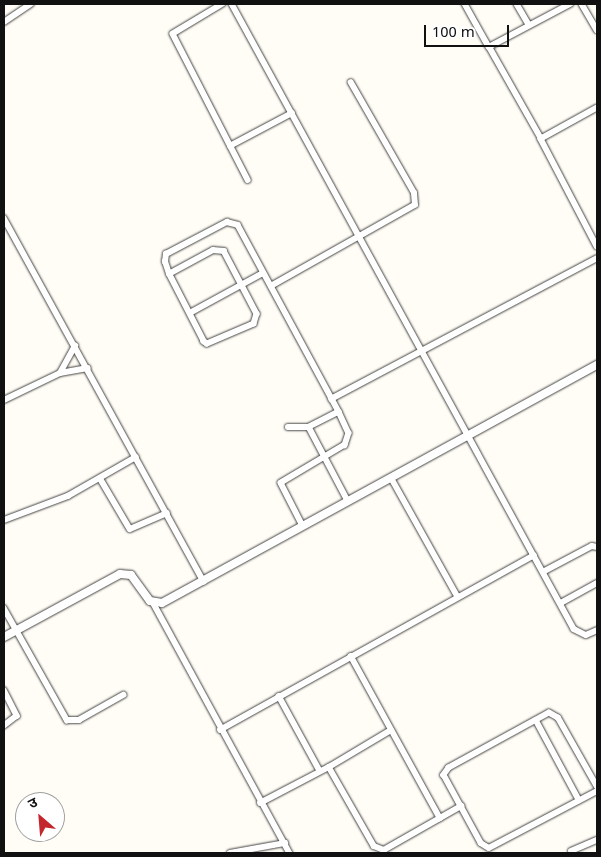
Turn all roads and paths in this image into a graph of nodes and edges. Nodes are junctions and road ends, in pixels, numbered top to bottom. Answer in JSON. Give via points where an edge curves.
{"nodes":[{"id":1,"x":32,"y":4,"type":"edge"},
{"id":2,"x":223,"y":4,"type":"edge"},
{"id":3,"x":232,"y":4,"type":"edge"},
{"id":4,"x":465,"y":4,"type":"edge"},
{"id":5,"x":517,"y":4,"type":"edge"},
{"id":6,"x":570,"y":4,"type":"edge"},
{"id":7,"x":582,"y":4,"type":"edge"},
{"id":8,"x":4,"y":22,"type":"edge"},
{"id":9,"x":530,"y":25,"type":"junction"},
{"id":10,"x":597,"y":30,"type":"edge"},
{"id":11,"x":489,"y":47,"type":"junction"},
{"id":12,"x":351,"y":83,"type":"dead end"},
{"id":13,"x":597,"y":108,"type":"edge"},
{"id":14,"x":292,"y":113,"type":"junction"},
{"id":15,"x":541,"y":139,"type":"junction"},
{"id":16,"x":230,"y":146,"type":"junction"},
{"id":17,"x":248,"y":180,"type":"dead end"},
{"id":18,"x":4,"y":218,"type":"edge"},
{"id":19,"x":358,"y":237,"type":"junction"},
{"id":20,"x":597,"y":246,"type":"edge"},
{"id":21,"x":597,"y":258,"type":"edge"},
{"id":22,"x":263,"y":273,"type":"junction"},
{"id":23,"x":169,"y":274,"type":"junction"},
{"id":24,"x":243,"y":286,"type":"junction"},
{"id":25,"x":271,"y":286,"type":"junction"},
{"id":26,"x":190,"y":313,"type":"junction"},
{"id":27,"x":75,"y":346,"type":"junction"},
{"id":28,"x":421,"y":352,"type":"junction"},
{"id":29,"x":596,"y":367,"type":"edge"},
{"id":30,"x":88,"y":368,"type":"junction"},
{"id":31,"x":60,"y":373,"type":"junction"},
{"id":32,"x":332,"y":399,"type":"junction"},
{"id":33,"x":4,"y":400,"type":"edge"},
{"id":34,"x":339,"y":412,"type":"junction"},
{"id":35,"x":288,"y":427,"type":"dead end"},
{"id":36,"x":309,"y":427,"type":"junction"},
{"id":37,"x":468,"y":435,"type":"junction"},
{"id":38,"x":136,"y":457,"type":"junction"},
{"id":39,"x":324,"y":457,"type":"junction"},
{"id":40,"x":100,"y":478,"type":"junction"},
{"id":41,"x":392,"y":479,"type":"junction"},
{"id":42,"x":348,"y":501,"type":"junction"},
{"id":43,"x":167,"y":513,"type":"junction"},
{"id":44,"x":4,"y":520,"type":"edge"},
{"id":45,"x":303,"y":526,"type":"junction"},
{"id":46,"x":597,"y":547,"type":"edge"},
{"id":47,"x":534,"y":555,"type":"junction"},
{"id":48,"x":543,"y":572,"type":"junction"},
{"id":49,"x":204,"y":582,"type":"junction"},
{"id":50,"x":597,"y":583,"type":"edge"},
{"id":51,"x":458,"y":597,"type":"junction"},
{"id":52,"x":560,"y":603,"type":"junction"},
{"id":53,"x":154,"y":604,"type":"junction"},
{"id":54,"x":4,"y":608,"type":"edge"},
{"id":55,"x":16,"y":630,"type":"junction"},
{"id":56,"x":597,"y":630,"type":"edge"},
{"id":57,"x":4,"y":637,"type":"edge"},
{"id":58,"x":351,"y":656,"type":"junction"},
{"id":59,"x":4,"y":690,"type":"edge"},
{"id":60,"x":123,"y":695,"type":"dead end"},
{"id":61,"x":279,"y":696,"type":"junction"},
{"id":62,"x":536,"y":720,"type":"junction"},
{"id":63,"x":4,"y":726,"type":"edge"},
{"id":64,"x":220,"y":730,"type":"junction"},
{"id":65,"x":391,"y":730,"type":"junction"},
{"id":66,"x":329,"y":767,"type":"junction"},
{"id":67,"x":320,"y":771,"type":"junction"},
{"id":68,"x":597,"y":789,"type":"edge"},
{"id":69,"x":579,"y":800,"type":"junction"},
{"id":70,"x":260,"y":803,"type":"junction"},
{"id":71,"x":461,"y":806,"type":"junction"},
{"id":72,"x":440,"y":818,"type":"junction"},
{"id":73,"x":597,"y":840,"type":"edge"},
{"id":74,"x":285,"y":843,"type":"junction"},
{"id":75,"x":572,"y":851,"type":"dead end"},
{"id":76,"x":381,"y":852,"type":"edge"},
{"id":77,"x":230,"y":853,"type":"edge"},
{"id":78,"x":290,"y":853,"type":"edge"}],
"edges":[{"from":1,"to":8,"type":"street"},
{"from":2,"to":16,"type":"street","via":[[173,34]]},
{"from":3,"to":14,"type":"street"},
{"from":4,"to":11,"type":"street"},
{"from":5,"to":9,"type":"street"},
{"from":6,"to":9,"type":"street"},
{"from":7,"to":10,"type":"street"},
{"from":9,"to":11,"type":"street"},
{"from":11,"to":15,"type":"street"},
{"from":12,"to":19,"type":"street","via":[[416,199],[413,208]]},
{"from":13,"to":15,"type":"street"},
{"from":14,"to":16,"type":"street"},
{"from":14,"to":19,"type":"street"},
{"from":15,"to":20,"type":"street"},
{"from":16,"to":17,"type":"street"},
{"from":18,"to":27,"type":"street"},
{"from":19,"to":25,"type":"street"},
{"from":19,"to":28,"type":"street"},
{"from":21,"to":28,"type":"street"},
{"from":22,"to":23,"type":"street","via":[[233,222],[166,254],[164,262]]},
{"from":22,"to":24,"type":"street"},
{"from":22,"to":25,"type":"street"},
{"from":23,"to":24,"type":"street","via":[[218,249],[224,251]]},
{"from":23,"to":26,"type":"street"},
{"from":24,"to":26,"type":"street"},
{"from":24,"to":26,"type":"street","via":[[257,314],[254,324],[207,344]]},
{"from":25,"to":32,"type":"street"},
{"from":27,"to":30,"type":"street"},
{"from":27,"to":31,"type":"street"},
{"from":28,"to":32,"type":"street"},
{"from":28,"to":37,"type":"street"},
{"from":29,"to":37,"type":"street"},
{"from":30,"to":31,"type":"street"},
{"from":30,"to":38,"type":"street"},
{"from":31,"to":33,"type":"street"},
{"from":32,"to":34,"type":"street"},
{"from":34,"to":36,"type":"street"},
{"from":34,"to":39,"type":"street","via":[[350,438],[345,445]]},
{"from":35,"to":36,"type":"street"},
{"from":36,"to":39,"type":"street"},
{"from":37,"to":41,"type":"street"},
{"from":37,"to":47,"type":"street"},
{"from":38,"to":40,"type":"street"},
{"from":38,"to":43,"type":"street"},
{"from":39,"to":42,"type":"street"},
{"from":39,"to":45,"type":"street","via":[[281,483]]},
{"from":40,"to":43,"type":"street","via":[[130,529]]},
{"from":40,"to":44,"type":"street","via":[[68,496]]},
{"from":41,"to":42,"type":"street"},
{"from":41,"to":51,"type":"street"},
{"from":42,"to":45,"type":"street"},
{"from":43,"to":49,"type":"street"},
{"from":45,"to":49,"type":"street"},
{"from":46,"to":48,"type":"street","via":[[592,546]]},
{"from":47,"to":48,"type":"street"},
{"from":47,"to":51,"type":"street"},
{"from":48,"to":52,"type":"street"},
{"from":49,"to":53,"type":"street"},
{"from":50,"to":52,"type":"street"},
{"from":51,"to":58,"type":"street"},
{"from":52,"to":56,"type":"street","via":[[579,634]]},
{"from":53,"to":55,"type":"street","via":[[130,576],[120,574]]},
{"from":53,"to":64,"type":"street"},
{"from":54,"to":55,"type":"street"},
{"from":55,"to":57,"type":"street"},
{"from":55,"to":60,"type":"street","via":[[67,720],[79,720]]},
{"from":58,"to":61,"type":"street"},
{"from":58,"to":65,"type":"street"},
{"from":59,"to":63,"type":"street","via":[[17,716]]},
{"from":61,"to":64,"type":"street"},
{"from":61,"to":67,"type":"street"},
{"from":62,"to":68,"type":"street","via":[[549,713],[558,718]]},
{"from":62,"to":69,"type":"street"},
{"from":62,"to":71,"type":"street","via":[[445,771],[446,781]]},
{"from":64,"to":70,"type":"street"},
{"from":65,"to":66,"type":"street"},
{"from":65,"to":72,"type":"street"},
{"from":66,"to":67,"type":"street"},
{"from":66,"to":76,"type":"street","via":[[374,846]]},
{"from":67,"to":70,"type":"street"},
{"from":68,"to":69,"type":"street"},
{"from":69,"to":71,"type":"street","via":[[490,848],[481,843]]},
{"from":70,"to":74,"type":"street"},
{"from":71,"to":72,"type":"street"},
{"from":72,"to":76,"type":"street"},
{"from":73,"to":75,"type":"street"},
{"from":74,"to":77,"type":"street"},
{"from":74,"to":78,"type":"street"}]}
